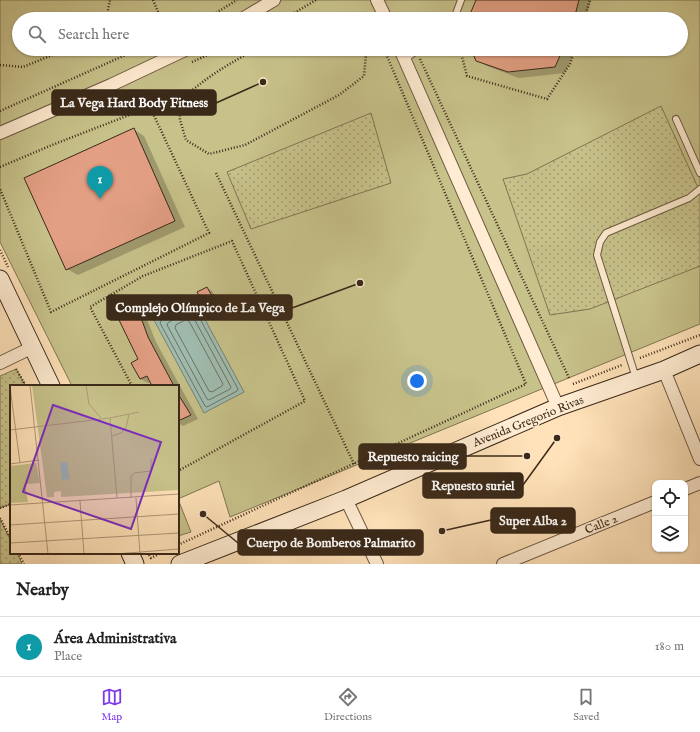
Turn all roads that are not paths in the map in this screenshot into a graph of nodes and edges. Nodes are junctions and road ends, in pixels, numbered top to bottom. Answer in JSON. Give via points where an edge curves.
{"nodes":[{"id":1,"x":274,"y":0,"type":"edge"},
{"id":2,"x":377,"y":0,"type":"edge"},
{"id":3,"x":461,"y":0,"type":"edge"},
{"id":4,"x":254,"y":12,"type":"edge"},
{"id":5,"x":383,"y":12,"type":"edge"},
{"id":6,"x":457,"y":12,"type":"edge"},
{"id":7,"x":172,"y":56,"type":"edge"},
{"id":8,"x":403,"y":56,"type":"edge"},
{"id":9,"x":676,"y":119,"type":"dead end"},
{"id":10,"x":0,"y":132,"type":"edge"},
{"id":11,"x":700,"y":173,"type":"edge"},
{"id":12,"x":700,"y":189,"type":"edge"},
{"id":13,"x":0,"y":279,"type":"edge"},
{"id":14,"x":33,"y":347,"type":"junction"},
{"id":15,"x":700,"y":354,"type":"edge"},
{"id":16,"x":0,"y":364,"type":"edge"},
{"id":17,"x":664,"y":370,"type":"junction"},
{"id":18,"x":637,"y":379,"type":"junction"},
{"id":19,"x":51,"y":385,"type":"edge"},
{"id":20,"x":558,"y":407,"type":"junction"},
{"id":21,"x":700,"y":459,"type":"edge"},
{"id":22,"x":700,"y":483,"type":"edge"},
{"id":23,"x":688,"y":488,"type":"edge"},
{"id":24,"x":346,"y":499,"type":"junction"},
{"id":25,"x":652,"y":503,"type":"edge"},
{"id":26,"x":130,"y":554,"type":"edge"},
{"id":27,"x":135,"y":564,"type":"edge"},
{"id":28,"x":180,"y":564,"type":"edge"},
{"id":29,"x":377,"y":564,"type":"edge"},
{"id":30,"x":503,"y":564,"type":"edge"}],
"edges":[{"from":1,"to":4,"type":"street"},
{"from":2,"to":5,"type":"street"},
{"from":3,"to":6,"type":"lane"},
{"from":7,"to":10,"type":"street"},
{"from":8,"to":20,"type":"street"},
{"from":9,"to":11,"type":"lane"},
{"from":12,"to":18,"type":"lane","via":[[690,198],[606,233],[600,242],[597,255]]},
{"from":13,"to":14,"type":"main road"},
{"from":14,"to":16,"type":"street"},
{"from":14,"to":19,"type":"main road"},
{"from":15,"to":17,"type":"main road","name":"Avenida Gregorio Rivas"},
{"from":17,"to":18,"type":"main road","name":"Avenida Gregorio Rivas"},
{"from":17,"to":21,"type":"street"},
{"from":18,"to":20,"type":"main road","name":"Avenida Gregorio Rivas"},
{"from":20,"to":24,"type":"main road","name":"Avenida Gregorio Rivas"},
{"from":22,"to":23,"type":"street"},
{"from":24,"to":28,"type":"main road","name":"Avenida Gregorio Rivas"},
{"from":24,"to":29,"type":"street"},
{"from":25,"to":30,"type":"street","name":"Calle 2"},
{"from":26,"to":27,"type":"main road"}]}
